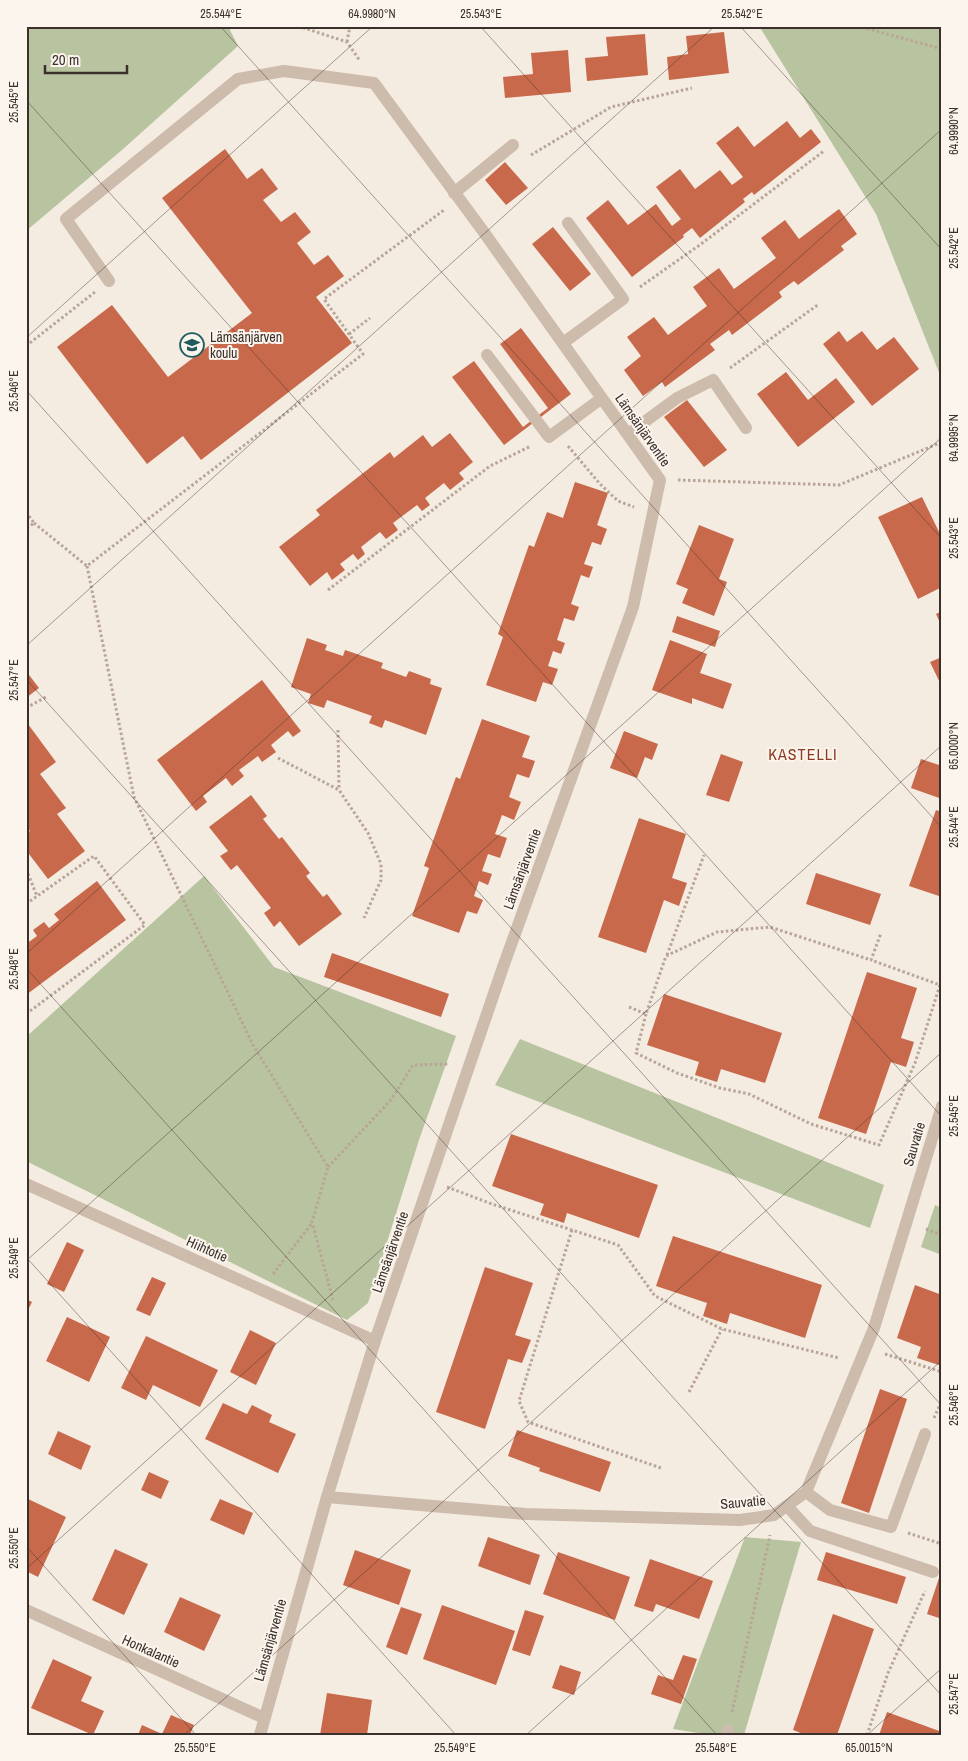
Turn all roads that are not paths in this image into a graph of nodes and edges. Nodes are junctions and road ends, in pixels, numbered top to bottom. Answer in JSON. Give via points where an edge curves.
{"nodes":[{"id":1,"x":513,"y":145,"type":"dead end"},
{"id":2,"x":457,"y":196,"type":"junction"},
{"id":3,"x":568,"y":223,"type":"dead end"},
{"id":4,"x":109,"y":281,"type":"road end"},
{"id":5,"x":563,"y":343,"type":"junction"},
{"id":6,"x":487,"y":356,"type":"dead end"},
{"id":7,"x":602,"y":398,"type":"junction"},
{"id":8,"x":746,"y":428,"type":"dead end"},
{"id":9,"x":628,"y":434,"type":"junction"},
{"id":10,"x":942,"y":1106,"type":"edge"},
{"id":11,"x":26,"y":1184,"type":"edge"},
{"id":12,"x":376,"y":1341,"type":"junction"},
{"id":13,"x":926,"y":1434,"type":"dead end"},
{"id":14,"x":806,"y":1492,"type":"junction"},
{"id":15,"x":326,"y":1497,"type":"junction"},
{"id":16,"x":787,"y":1506,"type":"junction"},
{"id":17,"x":933,"y":1572,"type":"road end"},
{"id":18,"x":26,"y":1610,"type":"edge"},
{"id":19,"x":264,"y":1718,"type":"junction"},
{"id":20,"x":260,"y":1735,"type":"edge"}],
"edges":[{"from":1,"to":2,"type":"street"},
{"from":2,"to":4,"type":"street","name":"Lämsänjärventie","via":[[374,82],[284,71],[238,79],[66,219]]},
{"from":2,"to":5,"type":"street","name":"Lämsänjärventie"},
{"from":3,"to":5,"type":"street","via":[[623,299]]},
{"from":5,"to":7,"type":"street","name":"Lämsänjärventie"},
{"from":6,"to":7,"type":"street","via":[[553,434]]},
{"from":7,"to":9,"type":"street","name":"Lämsänjärventie"},
{"from":8,"to":9,"type":"street","via":[[713,380],[677,398]]},
{"from":9,"to":12,"type":"street","name":"Lämsänjärventie","via":[[660,480],[633,607],[506,958]]},
{"from":10,"to":14,"type":"street","name":"Sauvatie","via":[[867,1348]]},
{"from":11,"to":12,"type":"street","name":"Hiihtotie"},
{"from":12,"to":15,"type":"street","name":"Lämsänjärventie"},
{"from":13,"to":14,"type":"street","via":[[891,1527],[830,1510]]},
{"from":14,"to":16,"type":"street","name":"Sauvatie"},
{"from":15,"to":16,"type":"street","name":"Sauvatie","via":[[526,1514],[740,1520],[774,1515]]},
{"from":15,"to":19,"type":"street","name":"Lämsänjärventie"},
{"from":16,"to":17,"type":"street","via":[[810,1531]]},
{"from":18,"to":19,"type":"street","name":"Honkalantie"},
{"from":19,"to":20,"type":"street","name":"Lämsänjärventie"}]}
